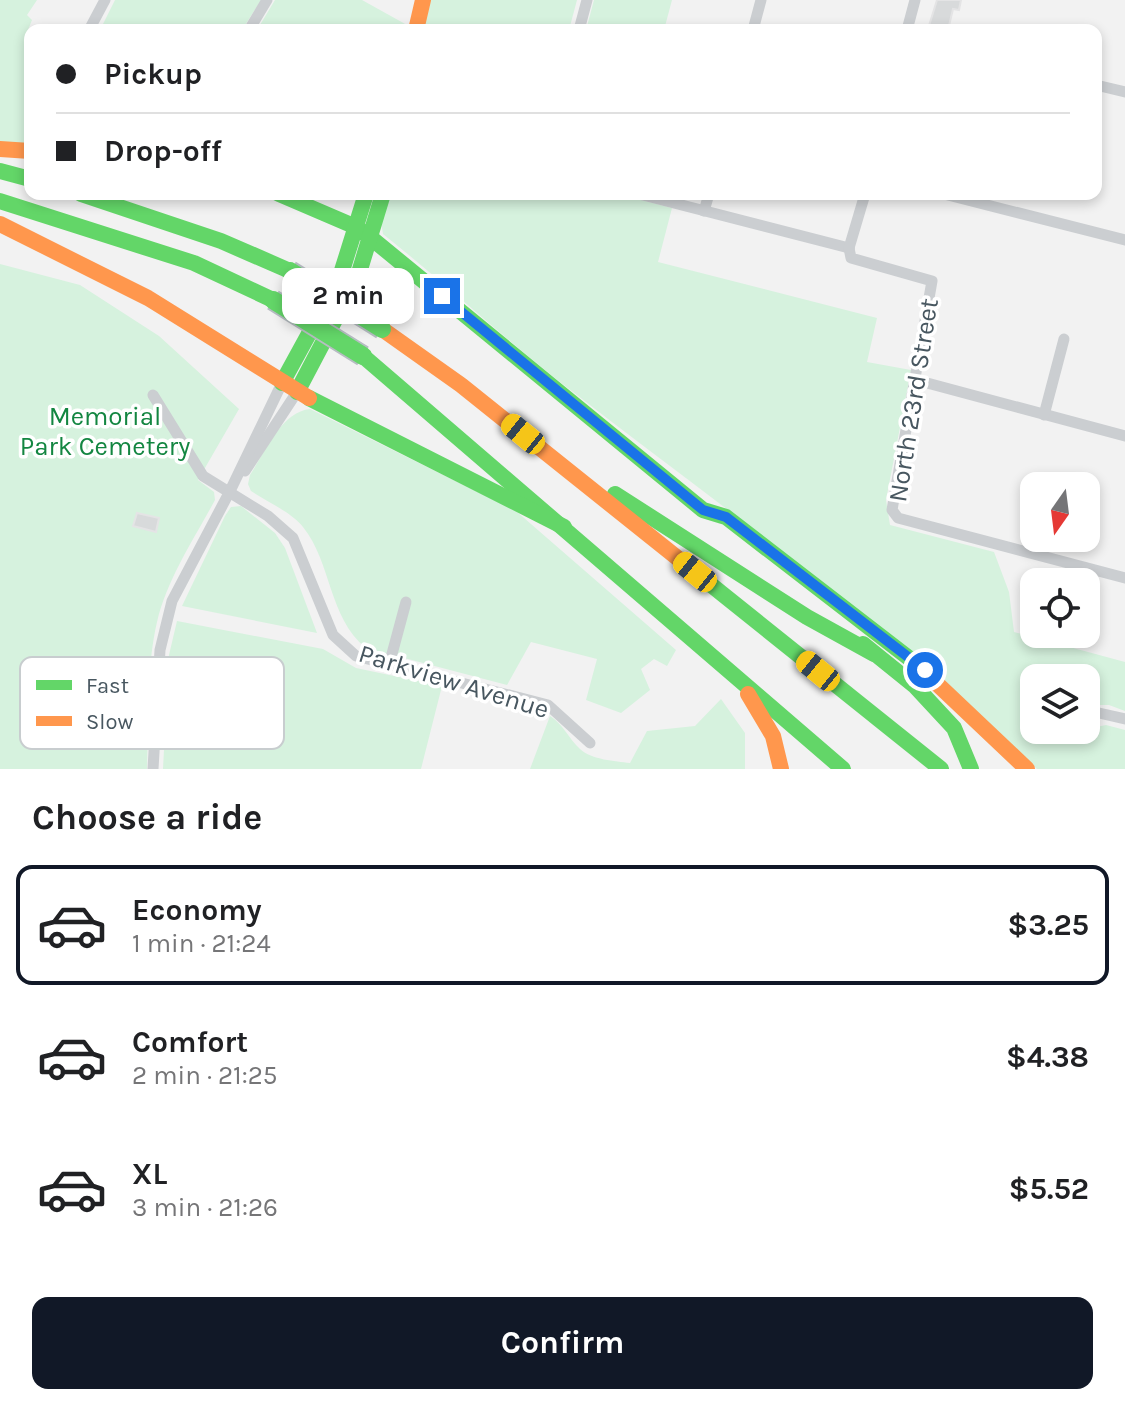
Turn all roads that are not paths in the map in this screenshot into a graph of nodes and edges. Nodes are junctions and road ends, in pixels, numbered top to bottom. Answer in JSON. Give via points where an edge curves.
{"nodes":[{"id":1,"x":92,"y":0,"type":"edge"},
{"id":2,"x":267,"y":0,"type":"edge"},
{"id":3,"x":423,"y":0,"type":"edge"},
{"id":4,"x":587,"y":0,"type":"edge"},
{"id":5,"x":761,"y":0,"type":"edge"},
{"id":6,"x":915,"y":0,"type":"edge"},
{"id":7,"x":105,"y":2,"type":"edge"},
{"id":8,"x":92,"y":24,"type":"edge"},
{"id":9,"x":253,"y":24,"type":"edge"},
{"id":10,"x":417,"y":24,"type":"edge"},
{"id":11,"x":581,"y":24,"type":"edge"},
{"id":12,"x":755,"y":24,"type":"edge"},
{"id":13,"x":909,"y":24,"type":"edge"},
{"id":14,"x":1102,"y":86,"type":"edge"},
{"id":15,"x":1125,"y":92,"type":"edge"},
{"id":16,"x":0,"y":149,"type":"edge"},
{"id":17,"x":24,"y":151,"type":"edge"},
{"id":18,"x":0,"y":171,"type":"edge"},
{"id":19,"x":24,"y":177,"type":"edge"},
{"id":20,"x":99,"y":200,"type":"edge"},
{"id":21,"x":292,"y":200,"type":"edge"},
{"id":22,"x":366,"y":200,"type":"edge"},
{"id":23,"x":380,"y":200,"type":"edge"},
{"id":24,"x":662,"y":200,"type":"edge"},
{"id":25,"x":707,"y":200,"type":"edge"},
{"id":26,"x":863,"y":200,"type":"edge"},
{"id":27,"x":968,"y":200,"type":"edge"},
{"id":28,"x":0,"y":201,"type":"edge"},
{"id":29,"x":704,"y":211,"type":"junction"},
{"id":30,"x":0,"y":224,"type":"edge"},
{"id":31,"x":363,"y":233,"type":"junction"},
{"id":32,"x":1125,"y":240,"type":"edge"},
{"id":33,"x":849,"y":248,"type":"junction"},
{"id":34,"x":1064,"y":339,"type":"dead end"},
{"id":35,"x":916,"y":380,"type":"junction"},
{"id":36,"x":289,"y":388,"type":"junction"},
{"id":37,"x":153,"y":395,"type":"dead end"},
{"id":38,"x":1044,"y":415,"type":"junction"},
{"id":39,"x":523,"y":434,"type":"junction"},
{"id":40,"x":1125,"y":436,"type":"edge"},
{"id":41,"x":230,"y":491,"type":"junction"},
{"id":42,"x":703,"y":510,"type":"junction"},
{"id":43,"x":564,"y":527,"type":"junction"},
{"id":44,"x":1125,"y":578,"type":"edge"},
{"id":45,"x":406,"y":602,"type":"dead end"},
{"id":46,"x":874,"y":654,"type":"junction"},
{"id":47,"x":161,"y":657,"type":"edge"},
{"id":48,"x":389,"y":665,"type":"junction"},
{"id":49,"x":740,"y":680,"type":"junction"},
{"id":50,"x":1100,"y":713,"type":"edge"},
{"id":51,"x":1125,"y":719,"type":"edge"},
{"id":52,"x":590,"y":743,"type":"dead end"},
{"id":53,"x":154,"y":749,"type":"edge"},
{"id":54,"x":153,"y":769,"type":"edge"},
{"id":55,"x":781,"y":769,"type":"edge"},
{"id":56,"x":843,"y":769,"type":"edge"},
{"id":57,"x":941,"y":769,"type":"edge"},
{"id":58,"x":971,"y":769,"type":"edge"},
{"id":59,"x":1027,"y":769,"type":"edge"}],
"edges":[{"from":1,"to":7,"type":"street"},
{"from":2,"to":9,"type":"street"},
{"from":3,"to":10,"type":"main road"},
{"from":4,"to":11,"type":"street"},
{"from":5,"to":12,"type":"street"},
{"from":6,"to":13,"type":"street"},
{"from":7,"to":8,"type":"street"},
{"from":14,"to":15,"type":"street"},
{"from":16,"to":17,"type":"main road"},
{"from":18,"to":19,"type":"main road"},
{"from":20,"to":39,"type":"main road","bridge":true,"via":[[221,241],[290,271],[382,329]]},
{"from":21,"to":31,"type":"main road"},
{"from":22,"to":31,"type":"main road"},
{"from":23,"to":31,"type":"main road"},
{"from":24,"to":29,"type":"street"},
{"from":25,"to":29,"type":"street"},
{"from":26,"to":33,"type":"street"},
{"from":27,"to":32,"type":"street"},
{"from":28,"to":43,"type":"main road","bridge":true,"via":[[194,263],[273,300],[363,356]]},
{"from":29,"to":33,"type":"street"},
{"from":30,"to":36,"type":"main road","via":[[148,298]]},
{"from":31,"to":36,"type":"main road","via":[[358,276]]},
{"from":31,"to":42,"type":"main road"},
{"from":33,"to":35,"type":"street","name":"North 23rd Street","via":[[851,258],[932,281]]},
{"from":34,"to":38,"type":"street"},
{"from":35,"to":38,"type":"street"},
{"from":35,"to":44,"type":"street","name":"North 23rd Street","via":[[892,510],[898,518]]},
{"from":36,"to":41,"type":"street"},
{"from":36,"to":41,"type":"street","via":[[267,441]]},
{"from":36,"to":43,"type":"main road"},
{"from":37,"to":41,"type":"street","name":"Parkview Avenue","via":[[203,476]]},
{"from":38,"to":40,"type":"street"},
{"from":39,"to":46,"type":"main road","via":[[807,617]]},
{"from":39,"to":57,"type":"main road"},
{"from":41,"to":47,"type":"street","via":[[172,601]]},
{"from":41,"to":48,"type":"street","name":"Parkview Avenue","via":[[293,538],[333,635],[356,656]]},
{"from":42,"to":46,"type":"main road"},
{"from":42,"to":59,"type":"main road","via":[[726,517],[925,670]]},
{"from":43,"to":49,"type":"main road"},
{"from":45,"to":48,"type":"street"},
{"from":46,"to":58,"type":"main road","via":[[915,686],[954,728]]},
{"from":48,"to":52,"type":"street","name":"Parkview Avenue","via":[[548,705]]},
{"from":49,"to":55,"type":"main road","via":[[773,736]]},
{"from":49,"to":56,"type":"main road"},
{"from":50,"to":51,"type":"street"},
{"from":53,"to":54,"type":"street"}]}
